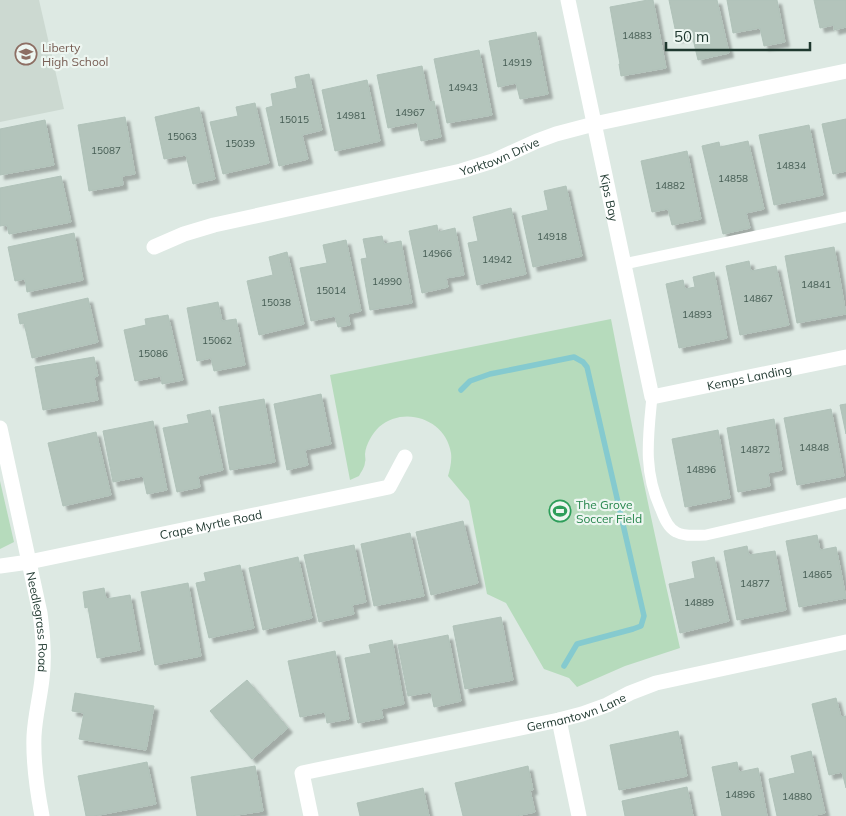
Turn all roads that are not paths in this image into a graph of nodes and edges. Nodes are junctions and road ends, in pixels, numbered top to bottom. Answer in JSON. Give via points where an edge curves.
{"nodes":[{"id":1,"x":568,"y":0,"type":"edge"},
{"id":2,"x":846,"y":71,"type":"edge"},
{"id":3,"x":594,"y":124,"type":"junction"},
{"id":4,"x":846,"y":217,"type":"edge"},
{"id":5,"x":154,"y":247,"type":"dead end"},
{"id":6,"x":624,"y":264,"type":"junction"},
{"id":7,"x":846,"y":357,"type":"edge"},
{"id":8,"x":652,"y":397,"type":"junction"},
{"id":9,"x":0,"y":428,"type":"edge"},
{"id":10,"x":405,"y":457,"type":"dead end"},
{"id":11,"x":846,"y":503,"type":"edge"},
{"id":12,"x":29,"y":562,"type":"junction"},
{"id":13,"x":0,"y":566,"type":"edge"},
{"id":14,"x":846,"y":642,"type":"edge"},
{"id":15,"x":559,"y":720,"type":"junction"},
{"id":16,"x":42,"y":816,"type":"edge"},
{"id":17,"x":311,"y":816,"type":"edge"},
{"id":18,"x":579,"y":816,"type":"edge"}],
"edges":[{"from":1,"to":3,"type":"street","name":"Kips Bay"},
{"from":2,"to":3,"type":"street","name":"Yorktown Drive"},
{"from":3,"to":5,"type":"street","name":"Yorktown Drive","via":[[543,139],[461,171],[214,225]]},
{"from":3,"to":6,"type":"street","name":"Kips Bay"},
{"from":4,"to":6,"type":"lane"},
{"from":6,"to":8,"type":"street","name":"Kips Bay"},
{"from":7,"to":8,"type":"street","name":"Kemps Landing"},
{"from":8,"to":11,"type":"lane","via":[[649,472],[656,500],[674,532],[685,536],[706,535]]},
{"from":9,"to":12,"type":"street","name":"Needlegrass Road"},
{"from":10,"to":12,"type":"street","name":"Crape Myrtle Road","via":[[389,487]]},
{"from":12,"to":13,"type":"street","name":"Crape Myrtle Road"},
{"from":12,"to":16,"type":"street","name":"Needlegrass Road","via":[[44,649],[34,737]]},
{"from":14,"to":15,"type":"street","name":"Germantown Lane","via":[[656,683],[607,705]]},
{"from":15,"to":17,"type":"street","name":"Germantown Lane","via":[[302,773]]},
{"from":15,"to":18,"type":"street"}]}
